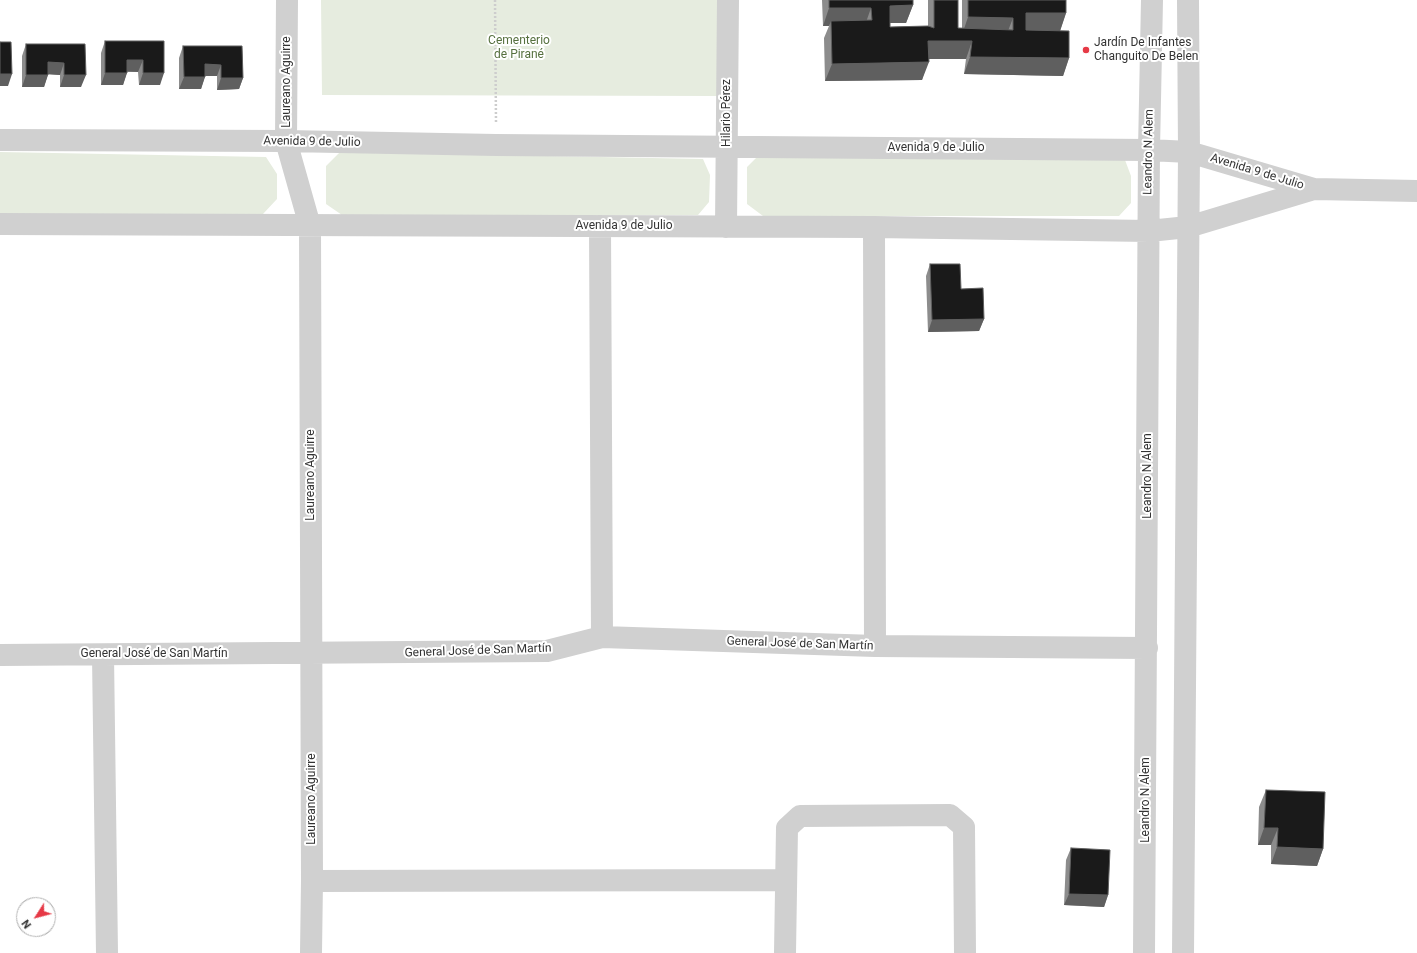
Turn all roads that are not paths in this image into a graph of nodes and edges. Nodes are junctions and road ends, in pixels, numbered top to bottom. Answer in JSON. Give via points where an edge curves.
{"nodes":[{"id":1,"x":287,"y":0,"type":"edge"},
{"id":2,"x":728,"y":0,"type":"edge"},
{"id":3,"x":1152,"y":0,"type":"edge"},
{"id":4,"x":1188,"y":0,"type":"edge"},
{"id":5,"x":0,"y":140,"type":"edge"},
{"id":6,"x":286,"y":141,"type":"junction"},
{"id":7,"x":726,"y":147,"type":"junction"},
{"id":8,"x":1149,"y":150,"type":"junction"},
{"id":9,"x":1189,"y":152,"type":"junction"},
{"id":10,"x":1314,"y":189,"type":"junction"},
{"id":11,"x":1417,"y":190,"type":"edge"},
{"id":12,"x":0,"y":224,"type":"edge"},
{"id":13,"x":310,"y":226,"type":"junction"},
{"id":14,"x":600,"y":226,"type":"junction"},
{"id":15,"x":726,"y":227,"type":"junction"},
{"id":16,"x":874,"y":227,"type":"junction"},
{"id":17,"x":1188,"y":227,"type":"junction"},
{"id":18,"x":1149,"y":231,"type":"junction"},
{"id":19,"x":602,"y":636,"type":"junction"},
{"id":20,"x":875,"y":646,"type":"junction"},
{"id":21,"x":1147,"y":648,"type":"junction"},
{"id":22,"x":103,"y":654,"type":"junction"},
{"id":23,"x":312,"y":654,"type":"junction"},
{"id":24,"x":0,"y":655,"type":"edge"},
{"id":25,"x":786,"y":880,"type":"junction"},
{"id":26,"x":312,"y":881,"type":"junction"},
{"id":27,"x":107,"y":953,"type":"edge"},
{"id":28,"x":311,"y":953,"type":"edge"},
{"id":29,"x":785,"y":953,"type":"edge"},
{"id":30,"x":965,"y":953,"type":"edge"},
{"id":31,"x":1144,"y":953,"type":"edge"},
{"id":32,"x":1183,"y":953,"type":"edge"}],
"edges":[{"from":1,"to":6,"type":"street","name":"Laureano Aguirre"},
{"from":2,"to":7,"type":"street","name":"Hilario Pérez"},
{"from":3,"to":8,"type":"street","name":"Leandro N Alem"},
{"from":4,"to":9,"type":"street"},
{"from":5,"to":6,"type":"street","name":"Avenida 9 de Julio"},
{"from":6,"to":7,"type":"street","name":"Avenida 9 de Julio"},
{"from":6,"to":13,"type":"street","name":"Laureano Aguirre"},
{"from":7,"to":8,"type":"street","name":"Avenida 9 de Julio"},
{"from":7,"to":15,"type":"street","name":"Hilario Pérez"},
{"from":8,"to":9,"type":"street","name":"Avenida 9 de Julio"},
{"from":8,"to":18,"type":"street","name":"Leandro N Alem"},
{"from":9,"to":10,"type":"street","name":"Avenida 9 de Julio"},
{"from":9,"to":17,"type":"street"},
{"from":10,"to":11,"type":"street"},
{"from":10,"to":17,"type":"street","name":"Avenida 9 de Julio"},
{"from":12,"to":13,"type":"street","name":"Avenida 9 de Julio"},
{"from":13,"to":14,"type":"street","name":"Avenida 9 de Julio"},
{"from":13,"to":23,"type":"street","name":"Laureano Aguirre"},
{"from":14,"to":15,"type":"street","name":"Avenida 9 de Julio"},
{"from":14,"to":19,"type":"street"},
{"from":15,"to":16,"type":"street","name":"Avenida 9 de Julio"},
{"from":16,"to":18,"type":"street","name":"Avenida 9 de Julio"},
{"from":16,"to":20,"type":"street"},
{"from":17,"to":18,"type":"street","name":"Avenida 9 de Julio"},
{"from":17,"to":32,"type":"street"},
{"from":18,"to":21,"type":"street","name":"Leandro N Alem"},
{"from":19,"to":20,"type":"street","name":"General José de San Martín"},
{"from":19,"to":23,"type":"street","name":"General José de San Martín","via":[[547,651]]},
{"from":20,"to":21,"type":"street","name":"General José de San Martín"},
{"from":21,"to":31,"type":"street","name":"Leandro N Alem"},
{"from":22,"to":23,"type":"street","name":"General José de San Martín"},
{"from":22,"to":24,"type":"street","name":"General José de San Martín"},
{"from":22,"to":27,"type":"street"},
{"from":23,"to":26,"type":"street","name":"Laureano Aguirre"},
{"from":25,"to":26,"type":"street"},
{"from":25,"to":29,"type":"street"},
{"from":25,"to":30,"type":"street","via":[[787,828],[800,816],[950,815],[964,827]]},
{"from":26,"to":28,"type":"street","name":"Laureano Aguirre"}]}
